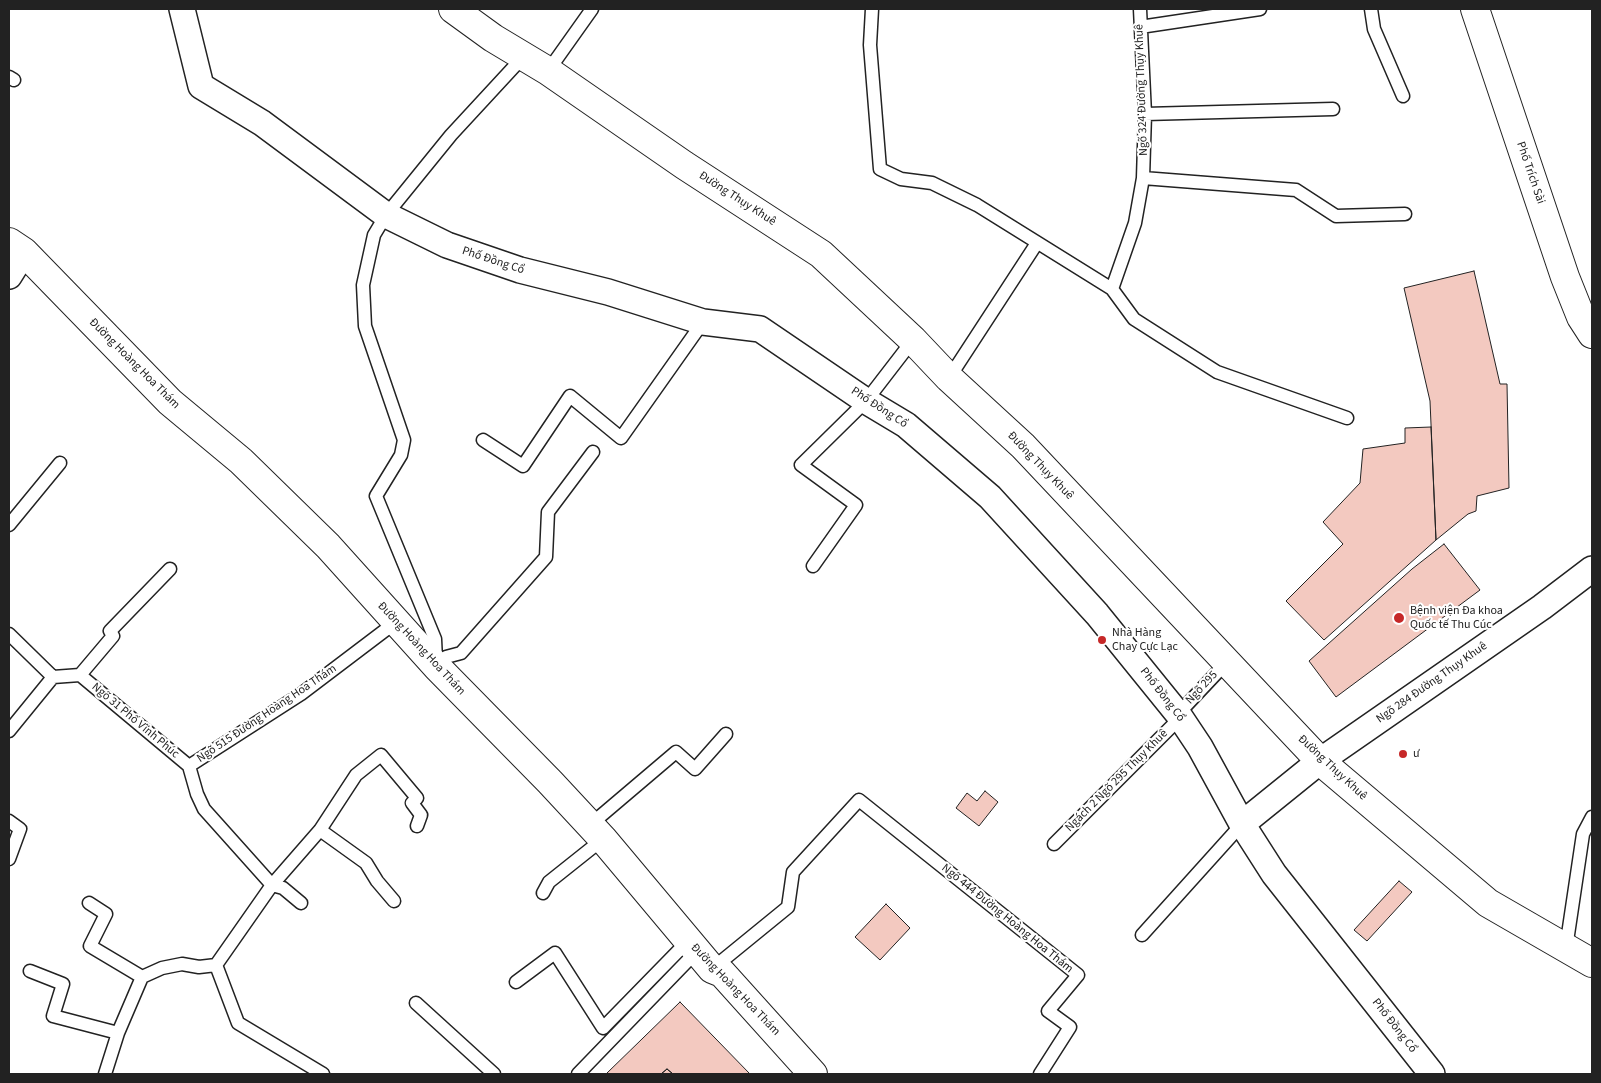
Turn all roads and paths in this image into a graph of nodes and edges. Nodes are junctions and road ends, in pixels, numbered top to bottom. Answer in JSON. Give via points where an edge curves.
{"nodes":[{"id":1,"x":182,"y":9,"type":"edge"},
{"id":2,"x":592,"y":9,"type":"edge"},
{"id":3,"x":872,"y":9,"type":"edge"},
{"id":4,"x":1140,"y":9,"type":"edge"},
{"id":5,"x":1260,"y":9,"type":"edge"},
{"id":6,"x":1371,"y":9,"type":"edge"},
{"id":7,"x":1475,"y":9,"type":"edge"},
{"id":8,"x":468,"y":13,"type":"edge"},
{"id":9,"x":1140,"y":27,"type":"junction"},
{"id":10,"x":524,"y":56,"type":"junction"},
{"id":11,"x":548,"y":71,"type":"junction"},
{"id":12,"x":1403,"y":96,"type":"dead end"},
{"id":13,"x":1333,"y":110,"type":"dead end"},
{"id":14,"x":1145,"y":114,"type":"junction"},
{"id":15,"x":1143,"y":178,"type":"junction"},
{"id":16,"x":1405,"y":214,"type":"dead end"},
{"id":17,"x":386,"y":215,"type":"junction"},
{"id":18,"x":1037,"y":243,"type":"junction"},
{"id":19,"x":16,"y":247,"type":"edge"},
{"id":20,"x":9,"y":276,"type":"edge"},
{"id":21,"x":1112,"y":289,"type":"junction"},
{"id":22,"x":703,"y":322,"type":"junction"},
{"id":23,"x":1592,"y":334,"type":"edge"},
{"id":24,"x":913,"y":340,"type":"junction"},
{"id":25,"x":948,"y":378,"type":"junction"},
{"id":26,"x":866,"y":402,"type":"junction"},
{"id":27,"x":1347,"y":418,"type":"dead end"},
{"id":28,"x":483,"y":440,"type":"dead end"},
{"id":29,"x":593,"y":452,"type":"dead end"},
{"id":30,"x":60,"y":463,"type":"dead end"},
{"id":31,"x":9,"y":525,"type":"edge"},
{"id":32,"x":813,"y":566,"type":"dead end"},
{"id":33,"x":170,"y":569,"type":"dead end"},
{"id":34,"x":1592,"y":569,"type":"edge"},
{"id":35,"x":396,"y":622,"type":"junction"},
{"id":36,"x":9,"y":634,"type":"edge"},
{"id":37,"x":1226,"y":662,"type":"junction"},
{"id":38,"x":437,"y":667,"type":"junction"},
{"id":39,"x":80,"y":675,"type":"junction"},
{"id":40,"x":52,"y":677,"type":"junction"},
{"id":41,"x":1179,"y":716,"type":"junction"},
{"id":42,"x":9,"y":731,"type":"edge"},
{"id":43,"x":726,"y":734,"type":"dead end"},
{"id":44,"x":1320,"y":761,"type":"junction"},
{"id":45,"x":189,"y":766,"type":"junction"},
{"id":46,"x":1592,"y":817,"type":"edge"},
{"id":47,"x":9,"y":821,"type":"edge"},
{"id":48,"x":1242,"y":824,"type":"junction"},
{"id":49,"x":417,"y":826,"type":"dead end"},
{"id":50,"x":320,"y":830,"type":"junction"},
{"id":51,"x":597,"y":832,"type":"junction"},
{"id":52,"x":1054,"y":844,"type":"dead end"},
{"id":53,"x":9,"y":858,"type":"edge"},
{"id":54,"x":272,"y":885,"type":"junction"},
{"id":55,"x":543,"y":893,"type":"dead end"},
{"id":56,"x":394,"y":901,"type":"dead end"},
{"id":57,"x":89,"y":903,"type":"dead end"},
{"id":58,"x":301,"y":903,"type":"dead end"},
{"id":59,"x":1142,"y":935,"type":"dead end"},
{"id":60,"x":1566,"y":948,"type":"junction"},
{"id":61,"x":699,"y":954,"type":"junction"},
{"id":62,"x":1592,"y":963,"type":"edge"},
{"id":63,"x":216,"y":965,"type":"junction"},
{"id":64,"x":30,"y":971,"type":"dead end"},
{"id":65,"x":142,"y":976,"type":"junction"},
{"id":66,"x":516,"y":982,"type":"dead end"},
{"id":67,"x":416,"y":1004,"type":"dead end"},
{"id":68,"x":118,"y":1033,"type":"junction"},
{"id":69,"x":105,"y":1074,"type":"edge"},
{"id":70,"x":323,"y":1074,"type":"edge"},
{"id":71,"x":494,"y":1074,"type":"edge"},
{"id":72,"x":578,"y":1074,"type":"edge"},
{"id":73,"x":813,"y":1074,"type":"edge"},
{"id":74,"x":1040,"y":1074,"type":"edge"},
{"id":75,"x":1432,"y":1074,"type":"edge"}],
"edges":[{"from":1,"to":17,"type":"street","name":"Phố Đồng Cổ","via":[[201,86],[262,122]]},
{"from":2,"to":11,"type":"lane"},
{"from":3,"to":18,"type":"lane","via":[[870,45],[880,169],[900,179],[932,183],[977,205]]},
{"from":4,"to":9,"type":"lane","name":"Ngõ 324 Đường Thụy Khuê"},
{"from":5,"to":9,"type":"lane"},
{"from":6,"to":12,"type":"lane","via":[[1374,29]]},
{"from":7,"to":23,"type":"main road","name":"Phố Trích Sài","via":[[1565,277],[1581,317]]},
{"from":8,"to":10,"type":"main road","name":"Đường Thụy Khuê","via":[[493,38]]},
{"from":9,"to":14,"type":"lane","name":"Ngõ 324 Đường Thụy Khuê"},
{"from":10,"to":11,"type":"main road","name":"Đường Thụy Khuê"},
{"from":10,"to":17,"type":"lane","via":[[450,135]]},
{"from":11,"to":24,"type":"main road","name":"Đường Thụy Khuê","via":[[821,254]]},
{"from":13,"to":14,"type":"lane"},
{"from":14,"to":15,"type":"lane","name":"Ngõ 324 Đường Thụy Khuê"},
{"from":15,"to":16,"type":"lane","via":[[1296,190],[1336,216]]},
{"from":15,"to":21,"type":"lane","name":"Ngõ 324 Đường Thụy Khuê","via":[[1135,223]]},
{"from":17,"to":22,"type":"street","name":"Phố Đồng Cổ","via":[[447,245],[520,270],[608,292]]},
{"from":17,"to":38,"type":"lane","via":[[374,236],[363,285],[366,326],[404,440],[401,455],[376,496],[435,639]]},
{"from":18,"to":21,"type":"lane"},
{"from":18,"to":25,"type":"lane"},
{"from":19,"to":20,"type":"street"},
{"from":19,"to":35,"type":"main road","name":"Đường Hoàng Hoa Thám","via":[[170,402],[242,461],[328,546]]},
{"from":21,"to":27,"type":"lane","via":[[1134,319],[1217,372]]},
{"from":22,"to":26,"type":"street","name":"Phố Đồng Cổ","via":[[760,329]]},
{"from":22,"to":28,"type":"lane","via":[[621,438],[570,396],[522,466]]},
{"from":24,"to":25,"type":"main road","name":"Đường Thụy Khuê"},
{"from":24,"to":26,"type":"lane"},
{"from":25,"to":37,"type":"main road","name":"Đường Thụy Khuê","via":[[1023,446]]},
{"from":26,"to":32,"type":"lane","via":[[802,465],[856,505]]},
{"from":26,"to":41,"type":"street","name":"Phố Đồng Cổ","via":[[906,425],[990,497],[1097,614]]},
{"from":29,"to":38,"type":"lane","via":[[548,512],[546,557],[462,653],[446,657]]},
{"from":30,"to":31,"type":"lane"},
{"from":33,"to":39,"type":"lane","via":[[110,631],[113,636]]},
{"from":34,"to":44,"type":"street","name":"Ngõ 284 Đường Thụy Khuê"},
{"from":35,"to":38,"type":"main road","name":"Đường Hoàng Hoa Thám"},
{"from":35,"to":45,"type":"lane","name":"Ngõ 515 Đường Hoàng Hoa Thám","via":[[301,694]]},
{"from":36,"to":40,"type":"lane"},
{"from":37,"to":41,"type":"lane","name":"Ngõ 295"},
{"from":37,"to":44,"type":"main road","name":"Đường Thụy Khuê"},
{"from":38,"to":51,"type":"main road","name":"Đường Hoàng Hoa Thám"},
{"from":39,"to":40,"type":"lane","name":"Ngõ 31 Phố Vĩnh Phúc"},
{"from":39,"to":45,"type":"lane","name":"Ngõ 31 Phố Vĩnh Phúc"},
{"from":40,"to":42,"type":"lane"},
{"from":41,"to":48,"type":"street","name":"Phố Đồng Cổ","via":[[1200,747]]},
{"from":41,"to":52,"type":"lane","name":"Ngách 2 Ngõ 295 Thụy Khuê"},
{"from":43,"to":51,"type":"lane","via":[[694,769],[676,752]]},
{"from":44,"to":48,"type":"street","name":"Ngõ 284 Đường Thụy Khuê"},
{"from":44,"to":60,"type":"main road","name":"Đường Thụy Khuê","via":[[1488,903]]},
{"from":45,"to":54,"type":"lane","name":"Ngõ 515 Đường Hoàng Hoa Thám","via":[[204,809]]},
{"from":46,"to":60,"type":"lane","via":[[1583,834]]},
{"from":47,"to":53,"type":"lane","via":[[20,829]]},
{"from":48,"to":59,"type":"lane"},
{"from":48,"to":75,"type":"street","name":"Phố Đồng Cổ","via":[[1274,874]]},
{"from":49,"to":50,"type":"lane","via":[[421,815],[412,803],[416,798],[381,755],[356,775]]},
{"from":50,"to":54,"type":"lane"},
{"from":50,"to":56,"type":"lane","via":[[366,863]]},
{"from":51,"to":55,"type":"lane","via":[[549,882]]},
{"from":51,"to":61,"type":"main road","name":"Đường Hoàng Hoa Thám"},
{"from":54,"to":58,"type":"lane","name":"Ngõ 515 Đường Hoàng Hoa Thám","via":[[283,888]]},
{"from":54,"to":63,"type":"lane"},
{"from":57,"to":65,"type":"lane","via":[[106,914],[90,946]]},
{"from":60,"to":62,"type":"main road","name":"Đường Thụy Khuê"},
{"from":61,"to":66,"type":"lane","via":[[603,1028],[555,953]]},
{"from":61,"to":72,"type":"lane"},
{"from":61,"to":73,"type":"main road","name":"Đường Hoàng Hoa Thám","via":[[722,973]]},
{"from":61,"to":74,"type":"lane","name":"Ngõ 444 Đường Hoàng Hoa Thám","via":[[788,907],[793,872],[859,800],[1078,975],[1048,1011],[1070,1027]]},
{"from":63,"to":65,"type":"lane","via":[[182,964]]},
{"from":63,"to":70,"type":"lane","via":[[238,1023]]},
{"from":64,"to":68,"type":"lane","via":[[63,984],[53,1016]]},
{"from":65,"to":68,"type":"lane"},
{"from":67,"to":71,"type":"lane"},
{"from":68,"to":69,"type":"lane"}]}
